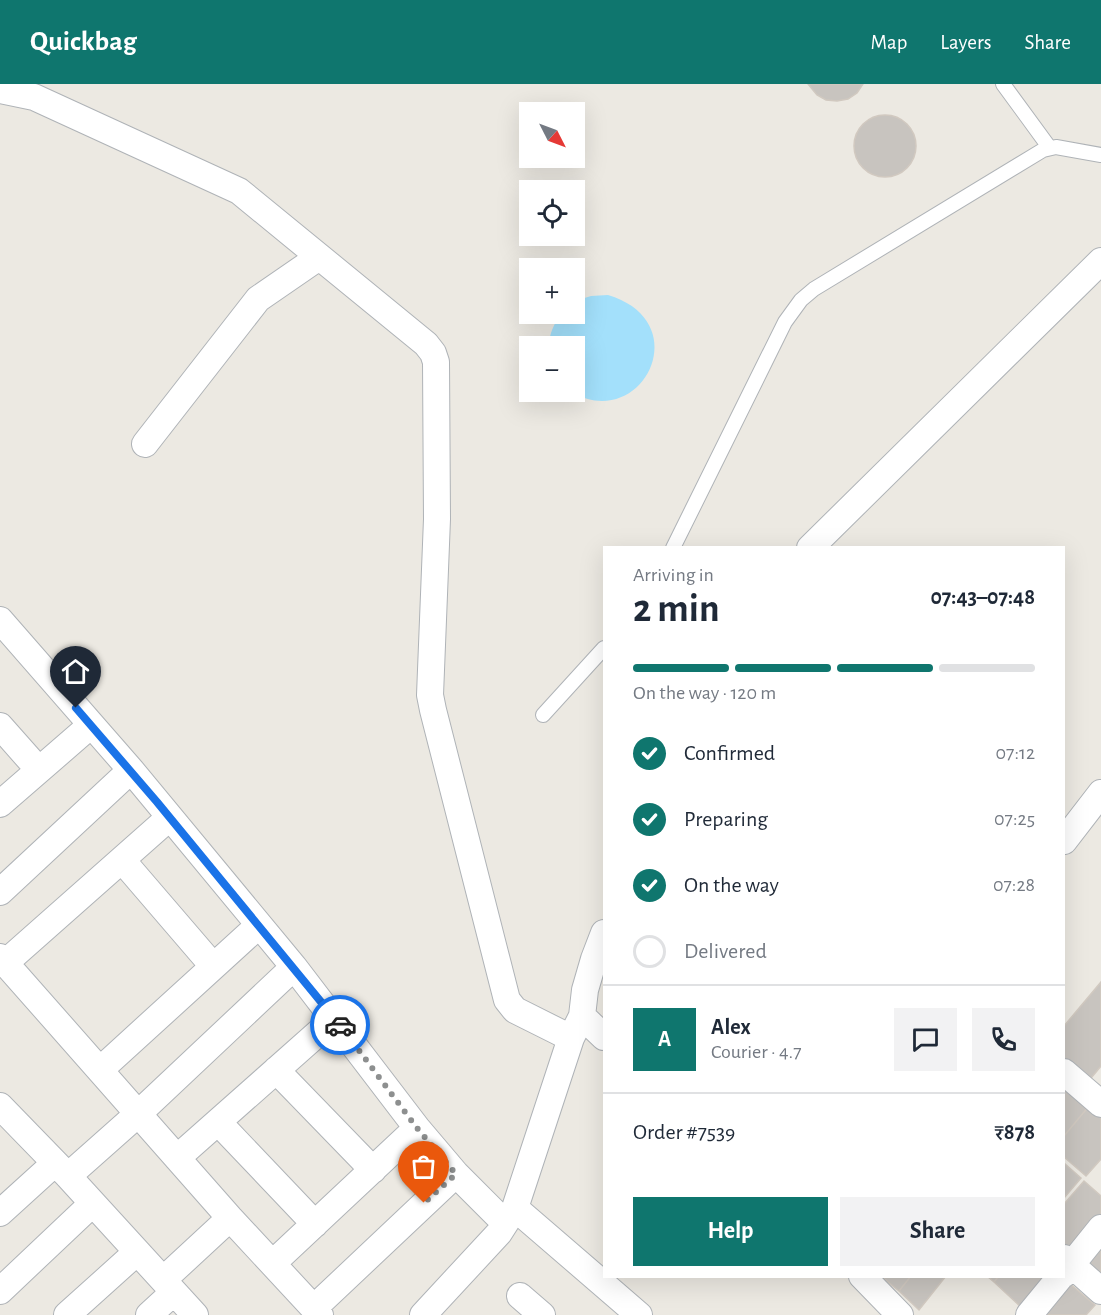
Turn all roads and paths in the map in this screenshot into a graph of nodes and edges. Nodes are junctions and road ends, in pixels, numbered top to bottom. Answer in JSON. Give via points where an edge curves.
{"nodes":[{"id":1,"x":1003,"y":84,"type":"edge"},
{"id":2,"x":0,"y":90,"type":"edge"},
{"id":3,"x":1050,"y":147,"type":"junction"},
{"id":4,"x":1101,"y":154,"type":"edge"},
{"id":5,"x":319,"y":257,"type":"junction"},
{"id":6,"x":1101,"y":261,"type":"edge"},
{"id":7,"x":144,"y":444,"type":"dead end"},
{"id":8,"x":674,"y":546,"type":"edge"},
{"id":9,"x":812,"y":546,"type":"edge"},
{"id":10,"x":0,"y":620,"type":"edge"},
{"id":11,"x":603,"y":649,"type":"edge"},
{"id":12,"x":543,"y":715,"type":"dead end"},
{"id":13,"x":91,"y":725,"type":"junction"},
{"id":14,"x":0,"y":726,"type":"edge"},
{"id":15,"x":39,"y":770,"type":"junction"},
{"id":16,"x":131,"y":770,"type":"junction"},
{"id":17,"x":1101,"y":793,"type":"edge"},
{"id":18,"x":0,"y":804,"type":"edge"},
{"id":19,"x":170,"y":817,"type":"junction"},
{"id":20,"x":1065,"y":840,"type":"edge"},
{"id":21,"x":122,"y":860,"type":"junction"},
{"id":22,"x":0,"y":892,"type":"edge"},
{"id":23,"x":259,"y":926,"type":"junction"},
{"id":24,"x":603,"y":936,"type":"edge"},
{"id":25,"x":3,"y":960,"type":"edge"},
{"id":26,"x":213,"y":966,"type":"junction"},
{"id":27,"x":294,"y":967,"type":"junction"},
{"id":28,"x":335,"y":1018,"type":"junction"},
{"id":29,"x":576,"y":1027,"type":"junction"},
{"id":30,"x":603,"y":1036,"type":"edge"},
{"id":31,"x":100,"y":1070,"type":"junction"},
{"id":32,"x":276,"y":1070,"type":"junction"},
{"id":33,"x":1065,"y":1073,"type":"edge"},
{"id":34,"x":1101,"y":1104,"type":"edge"},
{"id":35,"x":139,"y":1113,"type":"junction"},
{"id":36,"x":5,"y":1120,"type":"edge"},
{"id":37,"x":218,"y":1122,"type":"junction"},
{"id":38,"x":417,"y":1128,"type":"junction"},
{"id":39,"x":177,"y":1158,"type":"junction"},
{"id":40,"x":62,"y":1170,"type":"junction"},
{"id":41,"x":373,"y":1170,"type":"junction"},
{"id":42,"x":456,"y":1174,"type":"junction"},
{"id":43,"x":92,"y":1204,"type":"junction"},
{"id":44,"x":0,"y":1214,"type":"edge"},
{"id":45,"x":510,"y":1215,"type":"junction"},
{"id":46,"x":230,"y":1218,"type":"junction"},
{"id":47,"x":315,"y":1224,"type":"junction"},
{"id":48,"x":1101,"y":1228,"type":"edge"},
{"id":49,"x":136,"y":1252,"type":"junction"},
{"id":50,"x":273,"y":1263,"type":"junction"},
{"id":51,"x":1065,"y":1268,"type":"edge"},
{"id":52,"x":864,"y":1278,"type":"edge"},
{"id":53,"x":1057,"y":1278,"type":"edge"},
{"id":54,"x":168,"y":1286,"type":"junction"},
{"id":55,"x":0,"y":1291,"type":"edge"},
{"id":56,"x":1101,"y":1291,"type":"edge"},
{"id":57,"x":520,"y":1296,"type":"dead end"},
{"id":58,"x":317,"y":1311,"type":"edge"},
{"id":59,"x":67,"y":1315,"type":"edge"},
{"id":60,"x":149,"y":1315,"type":"edge"},
{"id":61,"x":195,"y":1315,"type":"edge"},
{"id":62,"x":423,"y":1315,"type":"edge"},
{"id":63,"x":542,"y":1315,"type":"edge"},
{"id":64,"x":639,"y":1315,"type":"edge"},
{"id":65,"x":900,"y":1315,"type":"edge"},
{"id":66,"x":1029,"y":1315,"type":"edge"}],
"edges":[{"from":1,"to":3,"type":"lane"},
{"from":2,"to":5,"type":"street","via":[[34,97],[230,186]]},
{"from":3,"to":4,"type":"lane"},
{"from":3,"to":8,"type":"lane","via":[[801,300],[785,322]]},
{"from":5,"to":7,"type":"street","via":[[258,299]]},
{"from":5,"to":29,"type":"street","via":[[434,353],[437,519],[430,695],[507,1000],[515,1010]]},
{"from":6,"to":9,"type":"street"},
{"from":10,"to":13,"type":"street"},
{"from":11,"to":12,"type":"lane"},
{"from":13,"to":15,"type":"street"},
{"from":13,"to":16,"type":"street"},
{"from":14,"to":15,"type":"street"},
{"from":15,"to":18,"type":"street"},
{"from":16,"to":19,"type":"street"},
{"from":16,"to":22,"type":"street"},
{"from":17,"to":20,"type":"street"},
{"from":19,"to":21,"type":"street"},
{"from":19,"to":23,"type":"street"},
{"from":21,"to":25,"type":"street"},
{"from":21,"to":26,"type":"street"},
{"from":23,"to":26,"type":"street"},
{"from":23,"to":27,"type":"street"},
{"from":24,"to":29,"type":"street"},
{"from":25,"to":31,"type":"street"},
{"from":26,"to":31,"type":"street"},
{"from":27,"to":28,"type":"street"},
{"from":27,"to":35,"type":"street"},
{"from":28,"to":32,"type":"street"},
{"from":28,"to":38,"type":"street"},
{"from":29,"to":30,"type":"street"},
{"from":29,"to":45,"type":"street"},
{"from":31,"to":35,"type":"street"},
{"from":32,"to":37,"type":"street"},
{"from":32,"to":41,"type":"street"},
{"from":33,"to":34,"type":"street"},
{"from":35,"to":39,"type":"street"},
{"from":35,"to":40,"type":"street"},
{"from":36,"to":40,"type":"street"},
{"from":37,"to":39,"type":"street"},
{"from":37,"to":47,"type":"street"},
{"from":38,"to":41,"type":"street"},
{"from":38,"to":42,"type":"street"},
{"from":39,"to":46,"type":"street"},
{"from":40,"to":43,"type":"street"},
{"from":40,"to":44,"type":"street"},
{"from":41,"to":47,"type":"street"},
{"from":42,"to":45,"type":"street"},
{"from":42,"to":58,"type":"street"},
{"from":43,"to":49,"type":"street"},
{"from":43,"to":55,"type":"street"},
{"from":45,"to":62,"type":"street","via":[[499,1233]]},
{"from":45,"to":64,"type":"street"},
{"from":46,"to":50,"type":"street"},
{"from":46,"to":54,"type":"street"},
{"from":47,"to":50,"type":"street"},
{"from":48,"to":51,"type":"street"},
{"from":49,"to":54,"type":"street"},
{"from":49,"to":59,"type":"street"},
{"from":50,"to":58,"type":"street"},
{"from":51,"to":56,"type":"street"},
{"from":52,"to":65,"type":"street"},
{"from":53,"to":66,"type":"street"},
{"from":54,"to":60,"type":"street"},
{"from":54,"to":61,"type":"street"},
{"from":57,"to":63,"type":"street"}]}
